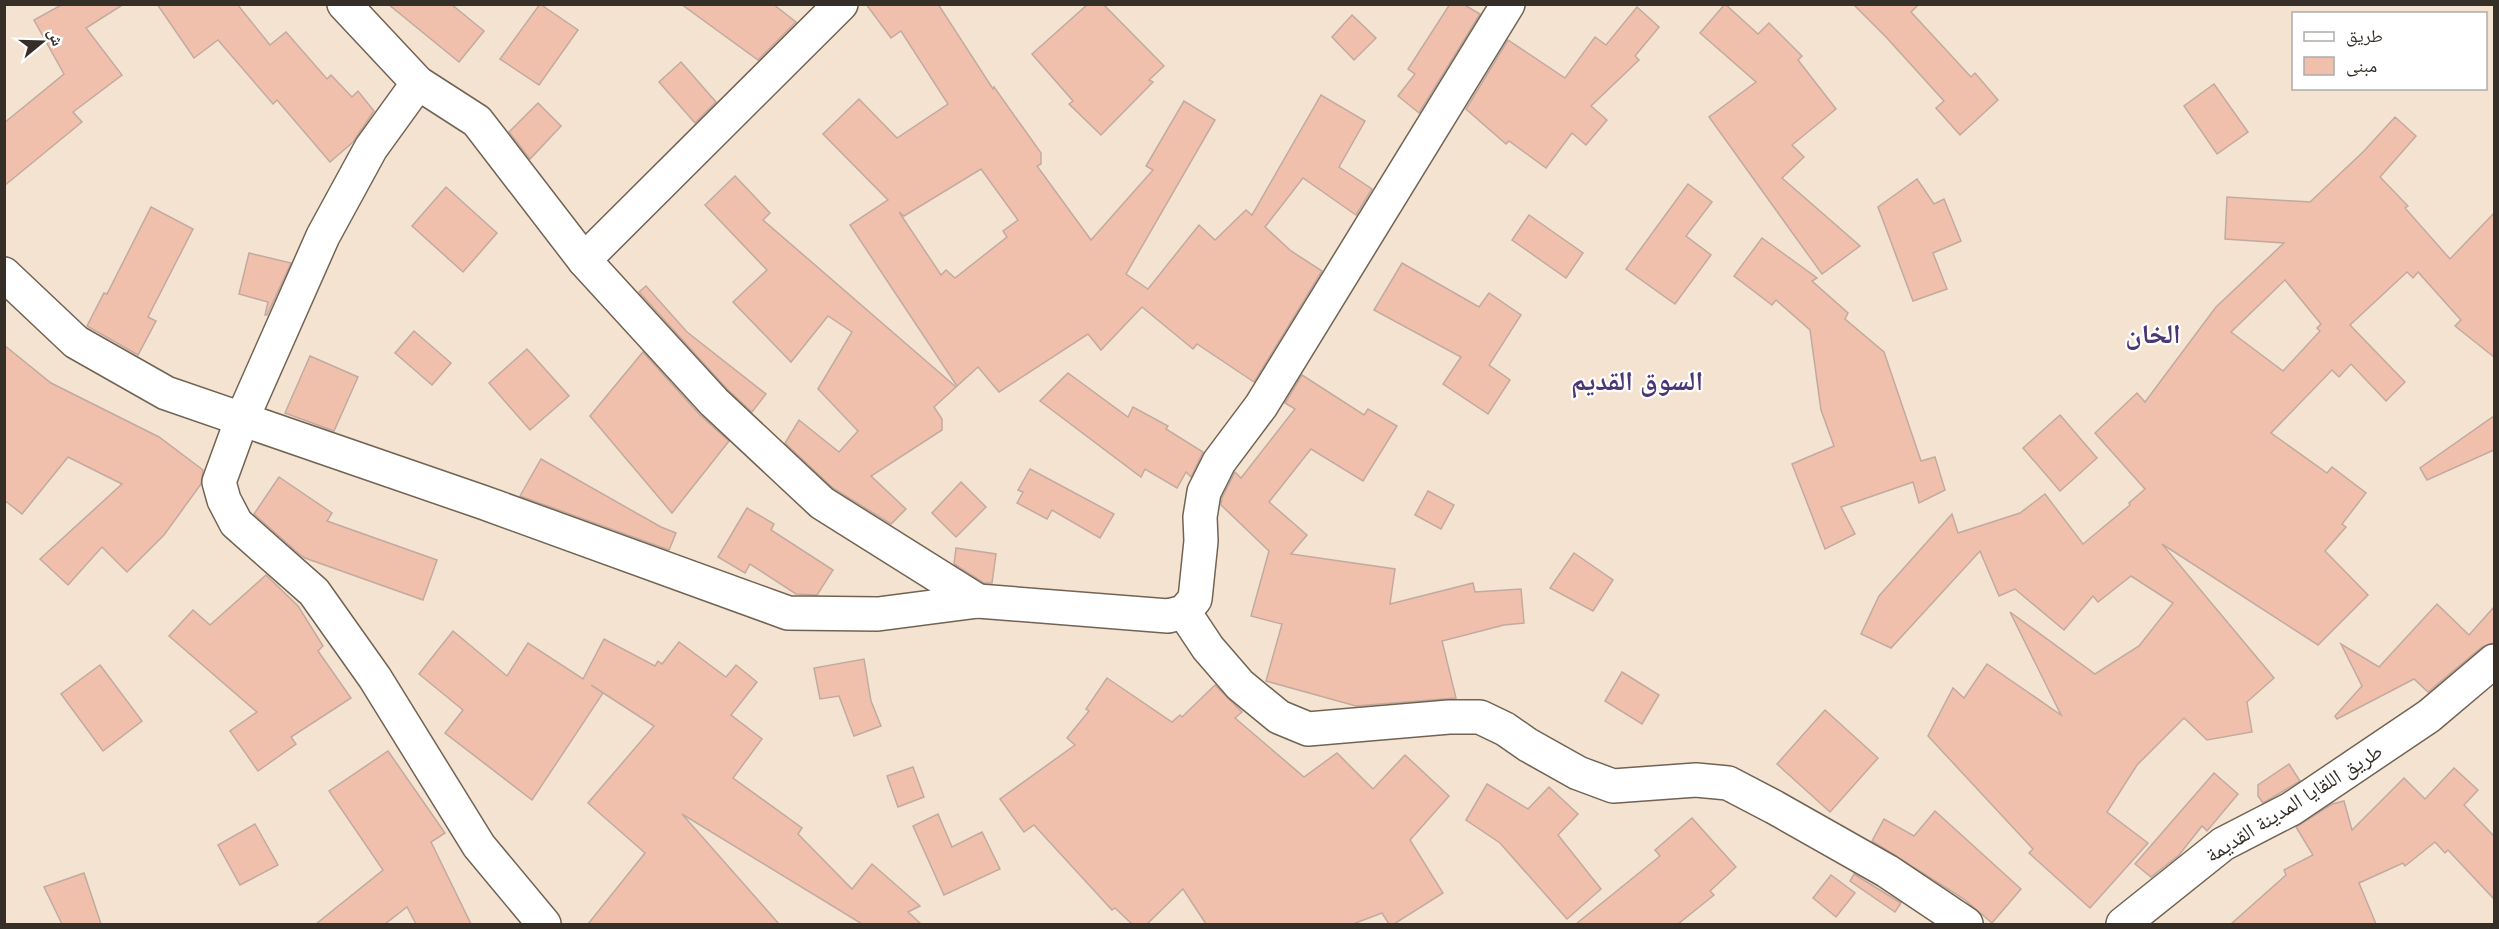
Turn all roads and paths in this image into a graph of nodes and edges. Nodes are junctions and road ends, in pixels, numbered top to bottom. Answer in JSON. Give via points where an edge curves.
{"nodes":[{"id":1,"x":344,"y":4,"type":"edge"},
{"id":2,"x":841,"y":4,"type":"edge"},
{"id":3,"x":1508,"y":4,"type":"edge"},
{"id":4,"x":418,"y":83,"type":"junction"},
{"id":5,"x":584,"y":260,"type":"junction"},
{"id":6,"x":4,"y":274,"type":"edge"},
{"id":7,"x":242,"y":419,"type":"junction"},
{"id":8,"x":978,"y":601,"type":"junction"},
{"id":9,"x":1184,"y":612,"type":"junction"},
{"id":10,"x":2494,"y":661,"type":"edge"},
{"id":11,"x":537,"y":922,"type":"edge"},
{"id":12,"x":1966,"y":924,"type":"edge"},
{"id":13,"x":2123,"y":924,"type":"edge"}],
"edges":[{"from":1,"to":4,"type":"street"},
{"from":2,"to":5,"type":"street"},
{"from":3,"to":9,"type":"street","via":[[1261,406],[1219,462],[1204,492],[1195,599]]},
{"from":4,"to":5,"type":"street","via":[[477,121]]},
{"from":4,"to":7,"type":"street","via":[[371,148],[323,236]]},
{"from":5,"to":8,"type":"street","via":[[714,402],[822,503]]},
{"from":6,"to":7,"type":"street","via":[[76,342],[166,393]]},
{"from":7,"to":8,"type":"street","via":[[788,613],[878,614]]},
{"from":7,"to":11,"type":"street","via":[[219,482],[236,523],[314,592],[375,678],[479,846]]},
{"from":8,"to":9,"type":"street","via":[[1168,616]]},
{"from":9,"to":12,"type":"street","via":[[1240,685],[1279,717],[1308,729],[1480,717],[1578,773],[1613,786],[1696,780],[1728,783],[1887,871]]},
{"from":10,"to":13,"type":"street","name":"طريق اللقايا المدينة القديمة","via":[[2429,716],[2291,809],[2223,844]]}]}
